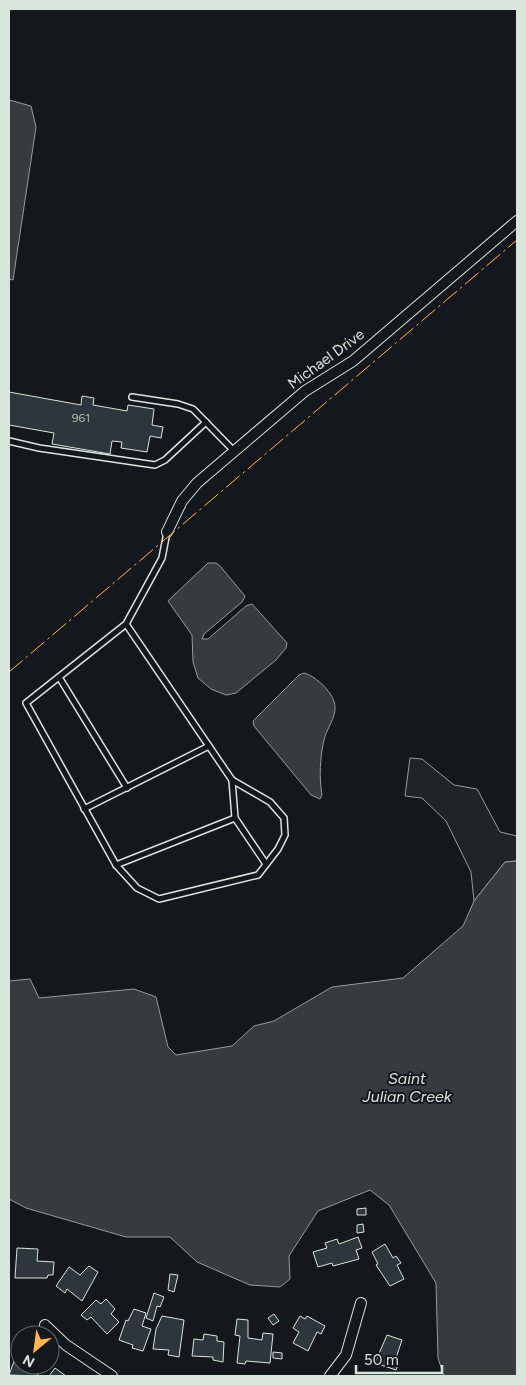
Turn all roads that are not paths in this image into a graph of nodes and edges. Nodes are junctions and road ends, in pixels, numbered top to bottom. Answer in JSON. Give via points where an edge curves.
{"nodes":[{"id":1,"x":517,"y":221,"type":"edge"},
{"id":2,"x":132,"y":397,"type":"dead end"},
{"id":3,"x":206,"y":422,"type":"junction"},
{"id":4,"x":9,"y":440,"type":"edge"},
{"id":5,"x":235,"y":452,"type":"junction"},
{"id":6,"x":167,"y":532,"type":"joint"},
{"id":7,"x":126,"y":624,"type":"junction"},
{"id":8,"x":59,"y":677,"type":"junction"},
{"id":9,"x":209,"y":746,"type":"junction"},
{"id":10,"x":232,"y":780,"type":"junction"},
{"id":11,"x":127,"y":788,"type":"junction"},
{"id":12,"x":84,"y":809,"type":"junction"},
{"id":13,"x":235,"y":818,"type":"junction"},
{"id":14,"x":266,"y":864,"type":"junction"},
{"id":15,"x":116,"y":865,"type":"junction"},
{"id":16,"x":361,"y":1303,"type":"dead end"},
{"id":17,"x":60,"y":1339,"type":"edge"},
{"id":18,"x":112,"y":1376,"type":"edge"},
{"id":19,"x":330,"y":1376,"type":"edge"}],
"edges":[{"from":1,"to":5,"type":"street","name":"Michael Drive","via":[[360,355],[305,391]]},
{"from":2,"to":3,"type":"lane","via":[[193,409]]},
{"from":3,"to":4,"type":"lane","via":[[165,460],[155,464],[38,448]]},
{"from":3,"to":5,"type":"lane"},
{"from":5,"to":6,"type":"street","name":"Michael Drive","via":[[182,501]]},
{"from":6,"to":7,"type":"lane","via":[[162,558]]},
{"from":7,"to":8,"type":"lane"},
{"from":7,"to":9,"type":"lane"},
{"from":8,"to":11,"type":"lane"},
{"from":8,"to":12,"type":"lane","via":[[26,703]]},
{"from":9,"to":10,"type":"lane"},
{"from":9,"to":11,"type":"lane"},
{"from":10,"to":13,"type":"lane"},
{"from":10,"to":14,"type":"lane","via":[[270,802],[284,818],[285,835]]},
{"from":11,"to":12,"type":"lane"},
{"from":12,"to":15,"type":"lane"},
{"from":13,"to":14,"type":"lane"},
{"from":13,"to":15,"type":"lane"},
{"from":14,"to":15,"type":"lane","via":[[258,876],[159,899],[137,888]]},
{"from":16,"to":19,"type":"street","via":[[346,1355]]},
{"from":17,"to":18,"type":"street"}]}
